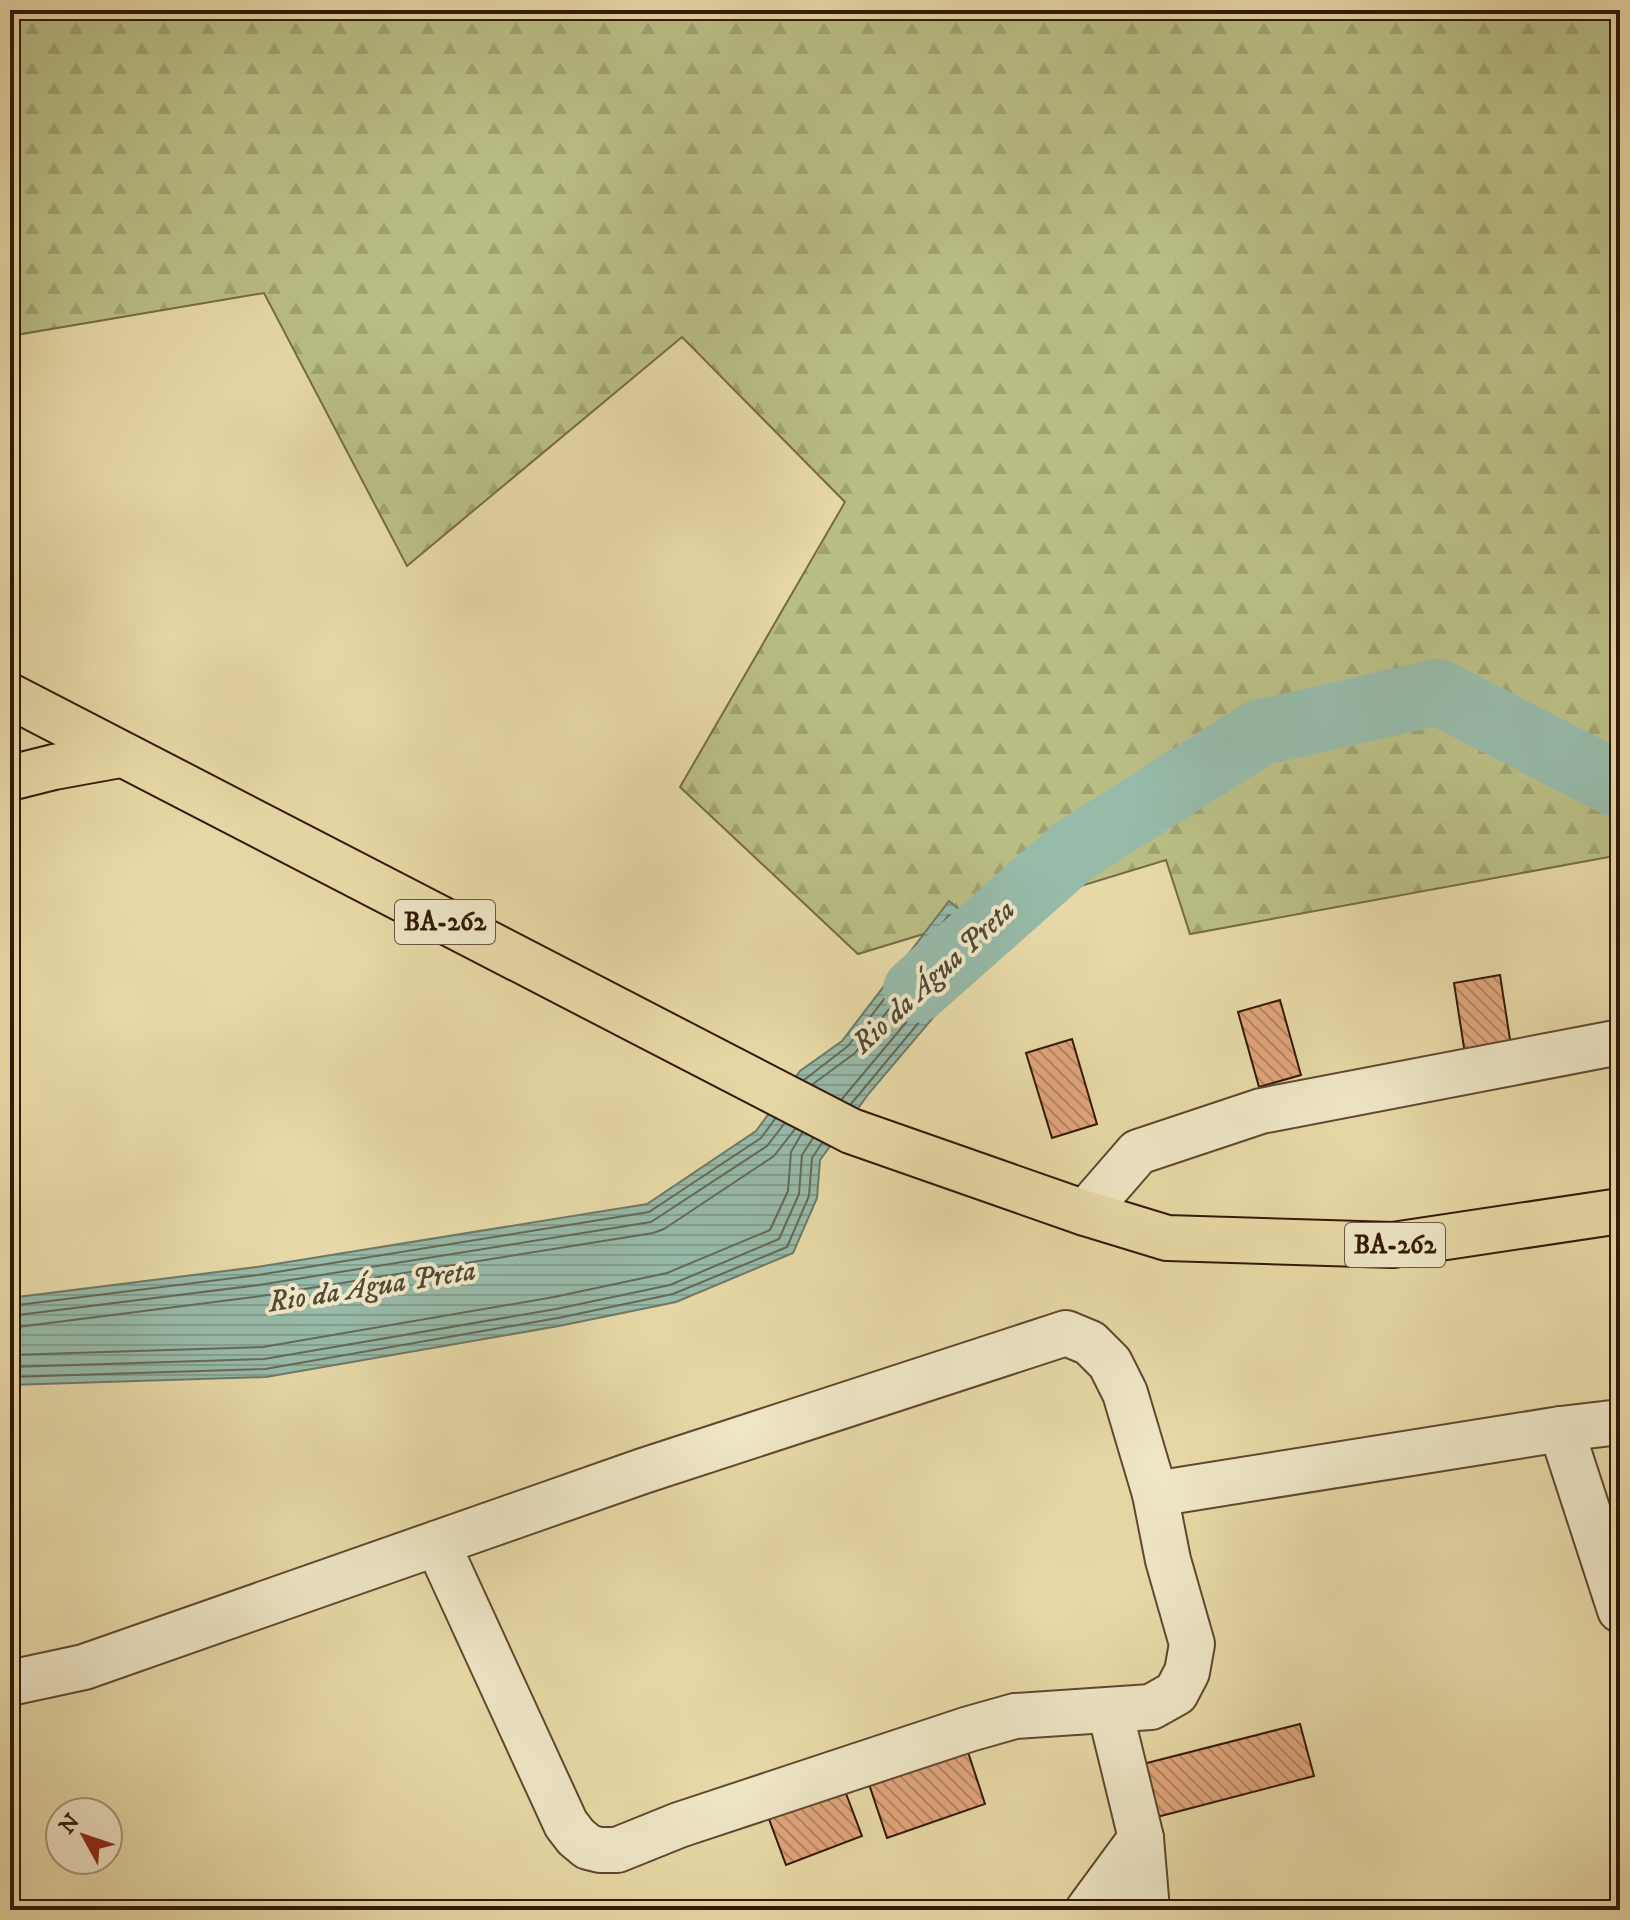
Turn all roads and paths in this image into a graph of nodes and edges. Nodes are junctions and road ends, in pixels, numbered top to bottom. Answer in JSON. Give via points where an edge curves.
{"nodes":[{"id":1,"x":10,"y":696,"type":"edge"},
{"id":2,"x":120,"y":755,"type":"junction"},
{"id":3,"x":10,"y":778,"type":"edge"},
{"id":4,"x":1620,"y":1042,"type":"edge"},
{"id":5,"x":1620,"y":1211,"type":"edge"},
{"id":6,"x":1085,"y":1213,"type":"junction"},
{"id":7,"x":1620,"y":1422,"type":"edge"},
{"id":8,"x":1561,"y":1429,"type":"junction"},
{"id":9,"x":1155,"y":1494,"type":"junction"},
{"id":10,"x":437,"y":1543,"type":"junction"},
{"id":11,"x":1620,"y":1610,"type":"edge"},
{"id":12,"x":10,"y":1683,"type":"edge"},
{"id":13,"x":1110,"y":1711,"type":"junction"},
{"id":14,"x":1141,"y":1838,"type":"junction"},
{"id":15,"x":1088,"y":1910,"type":"edge"},
{"id":16,"x":1147,"y":1910,"type":"edge"}],
"edges":[{"from":1,"to":2,"type":"main road","number":"BA-262"},
{"from":2,"to":3,"type":"main road"},
{"from":2,"to":6,"type":"main road","number":"BA-262","via":[[851,1131]]},
{"from":4,"to":6,"type":"street","via":[[1261,1111],[1138,1152]]},
{"from":5,"to":6,"type":"main road","number":"BA-262","via":[[1393,1245],[1167,1238]]},
{"from":7,"to":8,"type":"street"},
{"from":8,"to":9,"type":"street"},
{"from":8,"to":11,"type":"street"},
{"from":9,"to":10,"type":"street","via":[[1125,1393],[1110,1363],[1090,1343],[1066,1333]]},
{"from":9,"to":13,"type":"street","via":[[1192,1644],[1187,1672],[1176,1693],[1151,1707]]},
{"from":10,"to":12,"type":"street","via":[[84,1667]]},
{"from":10,"to":13,"type":"street","via":[[566,1824],[588,1847],[600,1850],[617,1850],[992,1722]]},
{"from":13,"to":14,"type":"street"},
{"from":14,"to":15,"type":"street"},
{"from":14,"to":16,"type":"street"}]}
